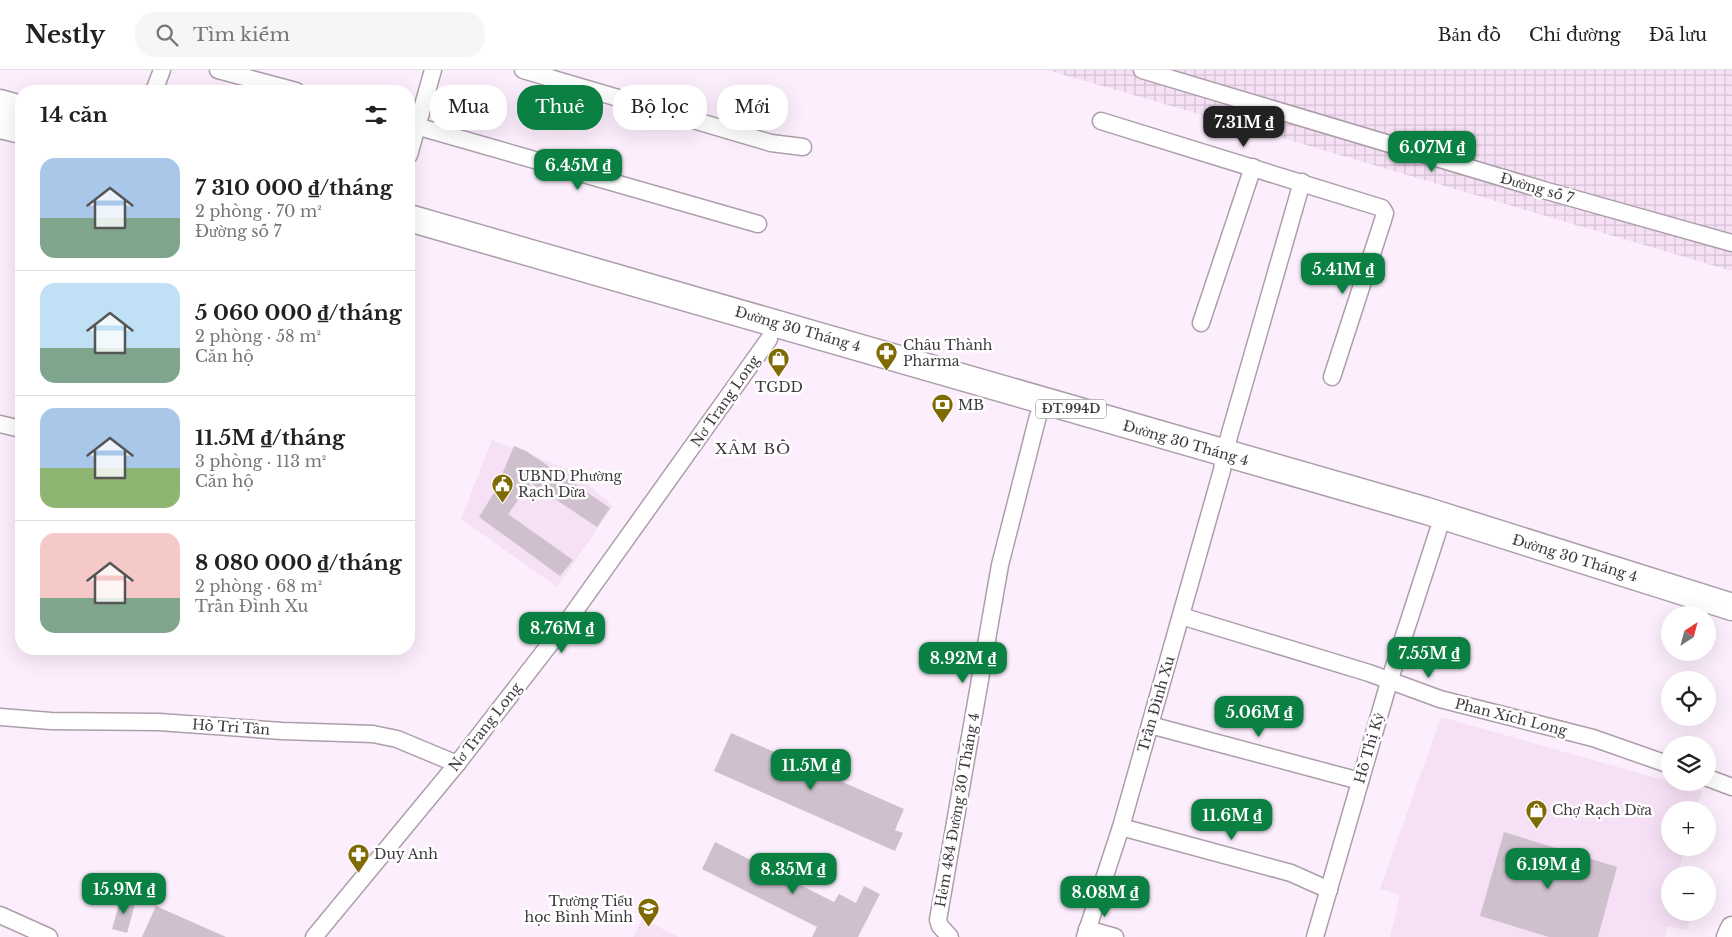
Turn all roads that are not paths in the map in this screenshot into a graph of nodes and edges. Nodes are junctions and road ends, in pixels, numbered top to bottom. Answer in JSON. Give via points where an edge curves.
{"nodes":[{"id":1,"x":162,"y":70,"type":"edge"},
{"id":2,"x":218,"y":70,"type":"edge"},
{"id":3,"x":433,"y":70,"type":"edge"},
{"id":4,"x":523,"y":70,"type":"edge"},
{"id":5,"x":1142,"y":70,"type":"edge"},
{"id":6,"x":156,"y":85,"type":"edge"},
{"id":7,"x":274,"y":85,"type":"edge"},
{"id":8,"x":0,"y":103,"type":"edge"},
{"id":9,"x":15,"y":107,"type":"edge"},
{"id":10,"x":415,"y":120,"type":"edge"},
{"id":11,"x":1101,"y":121,"type":"dead end"},
{"id":12,"x":0,"y":125,"type":"edge"},
{"id":13,"x":415,"y":126,"type":"edge"},
{"id":14,"x":15,"y":129,"type":"edge"},
{"id":15,"x":803,"y":147,"type":"dead end"},
{"id":16,"x":1253,"y":167,"type":"junction"},
{"id":17,"x":1302,"y":182,"type":"junction"},
{"id":18,"x":415,"y":220,"type":"edge"},
{"id":19,"x":758,"y":224,"type":"dead end"},
{"id":20,"x":415,"y":235,"type":"edge"},
{"id":21,"x":1732,"y":243,"type":"edge"},
{"id":22,"x":1201,"y":323,"type":"dead end"},
{"id":23,"x":770,"y":331,"type":"junction"},
{"id":24,"x":800,"y":339,"type":"junction"},
{"id":25,"x":1332,"y":377,"type":"dead end"},
{"id":26,"x":1038,"y":416,"type":"junction"},
{"id":27,"x":0,"y":424,"type":"edge"},
{"id":28,"x":15,"y":427,"type":"edge"},
{"id":29,"x":1223,"y":462,"type":"junction"},
{"id":30,"x":1438,"y":531,"type":"junction"},
{"id":31,"x":1675,"y":606,"type":"edge"},
{"id":32,"x":1732,"y":606,"type":"edge"},
{"id":33,"x":1181,"y":616,"type":"junction"},
{"id":34,"x":1716,"y":619,"type":"edge"},
{"id":35,"x":1732,"y":624,"type":"edge"},
{"id":36,"x":1389,"y":682,"type":"junction"},
{"id":37,"x":0,"y":718,"type":"edge"},
{"id":38,"x":1150,"y":725,"type":"junction"},
{"id":39,"x":1661,"y":762,"type":"edge"},
{"id":40,"x":458,"y":764,"type":"junction"},
{"id":41,"x":1360,"y":781,"type":"junction"},
{"id":42,"x":1716,"y":781,"type":"edge"},
{"id":43,"x":1732,"y":787,"type":"edge"},
{"id":44,"x":1121,"y":827,"type":"junction"},
{"id":45,"x":1329,"y":890,"type":"junction"},
{"id":46,"x":0,"y":915,"type":"edge"},
{"id":47,"x":1732,"y":928,"type":"edge"},
{"id":48,"x":1086,"y":933,"type":"edge"},
{"id":49,"x":49,"y":937,"type":"edge"},
{"id":50,"x":314,"y":937,"type":"edge"},
{"id":51,"x":950,"y":937,"type":"edge"},
{"id":52,"x":1115,"y":937,"type":"edge"},
{"id":53,"x":1315,"y":937,"type":"edge"},
{"id":54,"x":1728,"y":937,"type":"edge"}],
"edges":[{"from":1,"to":6,"type":"street"},
{"from":2,"to":7,"type":"street"},
{"from":3,"to":10,"type":"street"},
{"from":4,"to":15,"type":"street","via":[[771,143]]},
{"from":5,"to":21,"type":"street","name":"Đường số 7"},
{"from":8,"to":9,"type":"main road"},
{"from":11,"to":16,"type":"street"},
{"from":12,"to":14,"type":"main road"},
{"from":13,"to":19,"type":"street"},
{"from":16,"to":17,"type":"street"},
{"from":16,"to":22,"type":"street"},
{"from":17,"to":25,"type":"street","via":[[1377,205],[1385,213]]},
{"from":17,"to":29,"type":"street","name":"Trần Đình Xu"},
{"from":18,"to":23,"type":"main road","name":"Đường 30 Tháng 4","number":"ĐT.994D"},
{"from":20,"to":23,"type":"main road","name":"Đường 30 Tháng 4","number":"ĐT.994D"},
{"from":23,"to":24,"type":"main road","name":"Đường 30 Tháng 4","number":"ĐT.994D"},
{"from":23,"to":40,"type":"street","name":"Nơ Trang Long","via":[[605,572]]},
{"from":24,"to":26,"type":"main road","name":"Đường 30 Tháng 4","number":"ĐT.994D"},
{"from":24,"to":29,"type":"main road","name":"Đường 30 Tháng 4","number":"ĐT.994D"},
{"from":26,"to":29,"type":"main road","name":"Đường 30 Tháng 4","number":"ĐT.994D"},
{"from":26,"to":51,"type":"street","name":"Hẻm 484 Đường 30 Tháng 4","via":[[1000,565],[938,920]]},
{"from":27,"to":28,"type":"street"},
{"from":29,"to":30,"type":"main road","name":"Đường 30 Tháng 4","number":"ĐT.994D"},
{"from":29,"to":32,"type":"main road","name":"Đường 30 Tháng 4","number":"ĐT.994D","via":[[1428,512]]},
{"from":29,"to":33,"type":"street","name":"Trần Đình Xu"},
{"from":30,"to":31,"type":"main road","name":"Đường 30 Tháng 4","number":"ĐT.994D"},
{"from":30,"to":36,"type":"street","name":"Hồ Thị Kỷ"},
{"from":33,"to":36,"type":"street","name":"Phan Xích Long","via":[[1370,673]]},
{"from":33,"to":38,"type":"street","name":"Trần Đình Xu"},
{"from":34,"to":35,"type":"main road"},
{"from":36,"to":39,"type":"street","name":"Phan Xích Long","via":[[1440,699],[1593,738]]},
{"from":36,"to":41,"type":"street","name":"Hồ Thị Kỷ"},
{"from":37,"to":40,"type":"street","name":"Hồ Tri Tân","via":[[159,722],[373,734],[397,739]]},
{"from":38,"to":41,"type":"street"},
{"from":38,"to":44,"type":"street","name":"Trần Đình Xu"},
{"from":40,"to":50,"type":"street","name":"Nơ Trang Long"},
{"from":41,"to":45,"type":"street","name":"Hồ Thị Kỷ"},
{"from":42,"to":43,"type":"street"},
{"from":44,"to":45,"type":"street","via":[[1291,873]]},
{"from":44,"to":48,"type":"street","name":"Trần Đình Xu"},
{"from":45,"to":53,"type":"street","name":"Hồ Thị Kỷ"},
{"from":46,"to":49,"type":"street"},
{"from":47,"to":54,"type":"main road"},
{"from":48,"to":52,"type":"street"}]}
